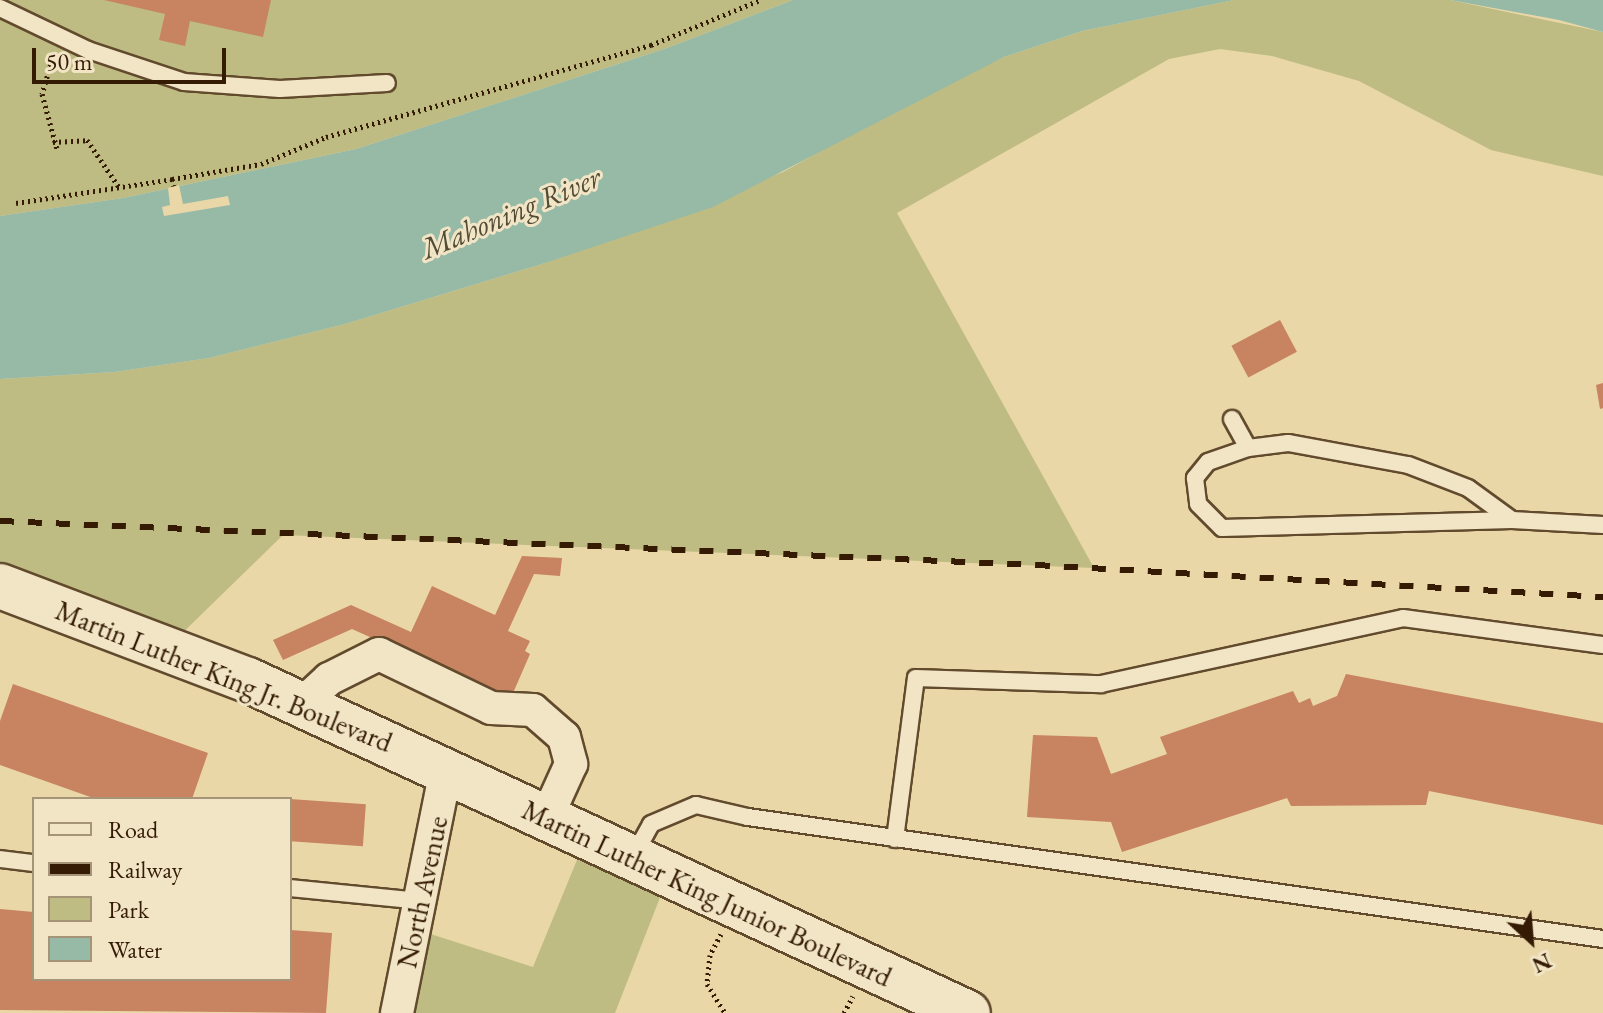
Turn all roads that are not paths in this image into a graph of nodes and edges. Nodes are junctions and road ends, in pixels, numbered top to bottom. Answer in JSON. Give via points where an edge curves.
{"nodes":[{"id":1,"x":0,"y":8,"type":"edge"},
{"id":2,"x":387,"y":83,"type":"dead end"},
{"id":3,"x":1232,"y":419,"type":"dead end"},
{"id":4,"x":1248,"y":448,"type":"junction"},
{"id":5,"x":1512,"y":520,"type":"junction"},
{"id":6,"x":1603,"y":525,"type":"edge"},
{"id":7,"x":0,"y":586,"type":"edge"},
{"id":8,"x":1603,"y":645,"type":"edge"},
{"id":9,"x":301,"y":705,"type":"junction"},
{"id":10,"x":446,"y":771,"type":"junction"},
{"id":11,"x":546,"y":819,"type":"junction"},
{"id":12,"x":895,"y":839,"type":"junction"},
{"id":13,"x":0,"y":859,"type":"edge"},
{"id":14,"x":631,"y":860,"type":"junction"},
{"id":15,"x":32,"y":863,"type":"edge"},
{"id":16,"x":292,"y":888,"type":"edge"},
{"id":17,"x":421,"y":901,"type":"junction"},
{"id":18,"x":1603,"y":939,"type":"edge"},
{"id":19,"x":397,"y":1013,"type":"edge"},
{"id":20,"x":968,"y":1013,"type":"edge"}],
"edges":[{"from":1,"to":2,"type":"lane","via":[[61,37],[184,82],[280,89]]},
{"from":3,"to":4,"type":"lane"},
{"from":4,"to":5,"type":"lane","via":[[1288,443],[1408,465],[1468,488]]},
{"from":4,"to":5,"type":"lane","via":[[1208,462],[1195,478],[1198,504],[1222,528]]},
{"from":5,"to":6,"type":"lane"},
{"from":7,"to":9,"type":"main road","name":"Martin Luther King Jr. Boulevard"},
{"from":8,"to":12,"type":"lane","via":[[1521,638],[1403,618],[1101,684],[916,678]]},
{"from":9,"to":10,"type":"main road","name":"Martin Luther King Jr. Boulevard"},
{"from":9,"to":11,"type":"street","via":[[329,679],[379,654],[491,708],[533,710],[564,737],[571,764]]},
{"from":10,"to":11,"type":"main road","name":"Martin Luther King Junior Boulevard"},
{"from":10,"to":17,"type":"street","name":"North Avenue"},
{"from":11,"to":14,"type":"main road","name":"Martin Luther King Junior Boulevard"},
{"from":12,"to":14,"type":"lane","via":[[696,805],[651,824]]},
{"from":12,"to":18,"type":"lane"},
{"from":13,"to":15,"type":"lane"},
{"from":14,"to":20,"type":"main road","name":"Martin Luther King Junior Boulevard"},
{"from":16,"to":17,"type":"lane"},
{"from":17,"to":19,"type":"street","name":"North Avenue"}]}
